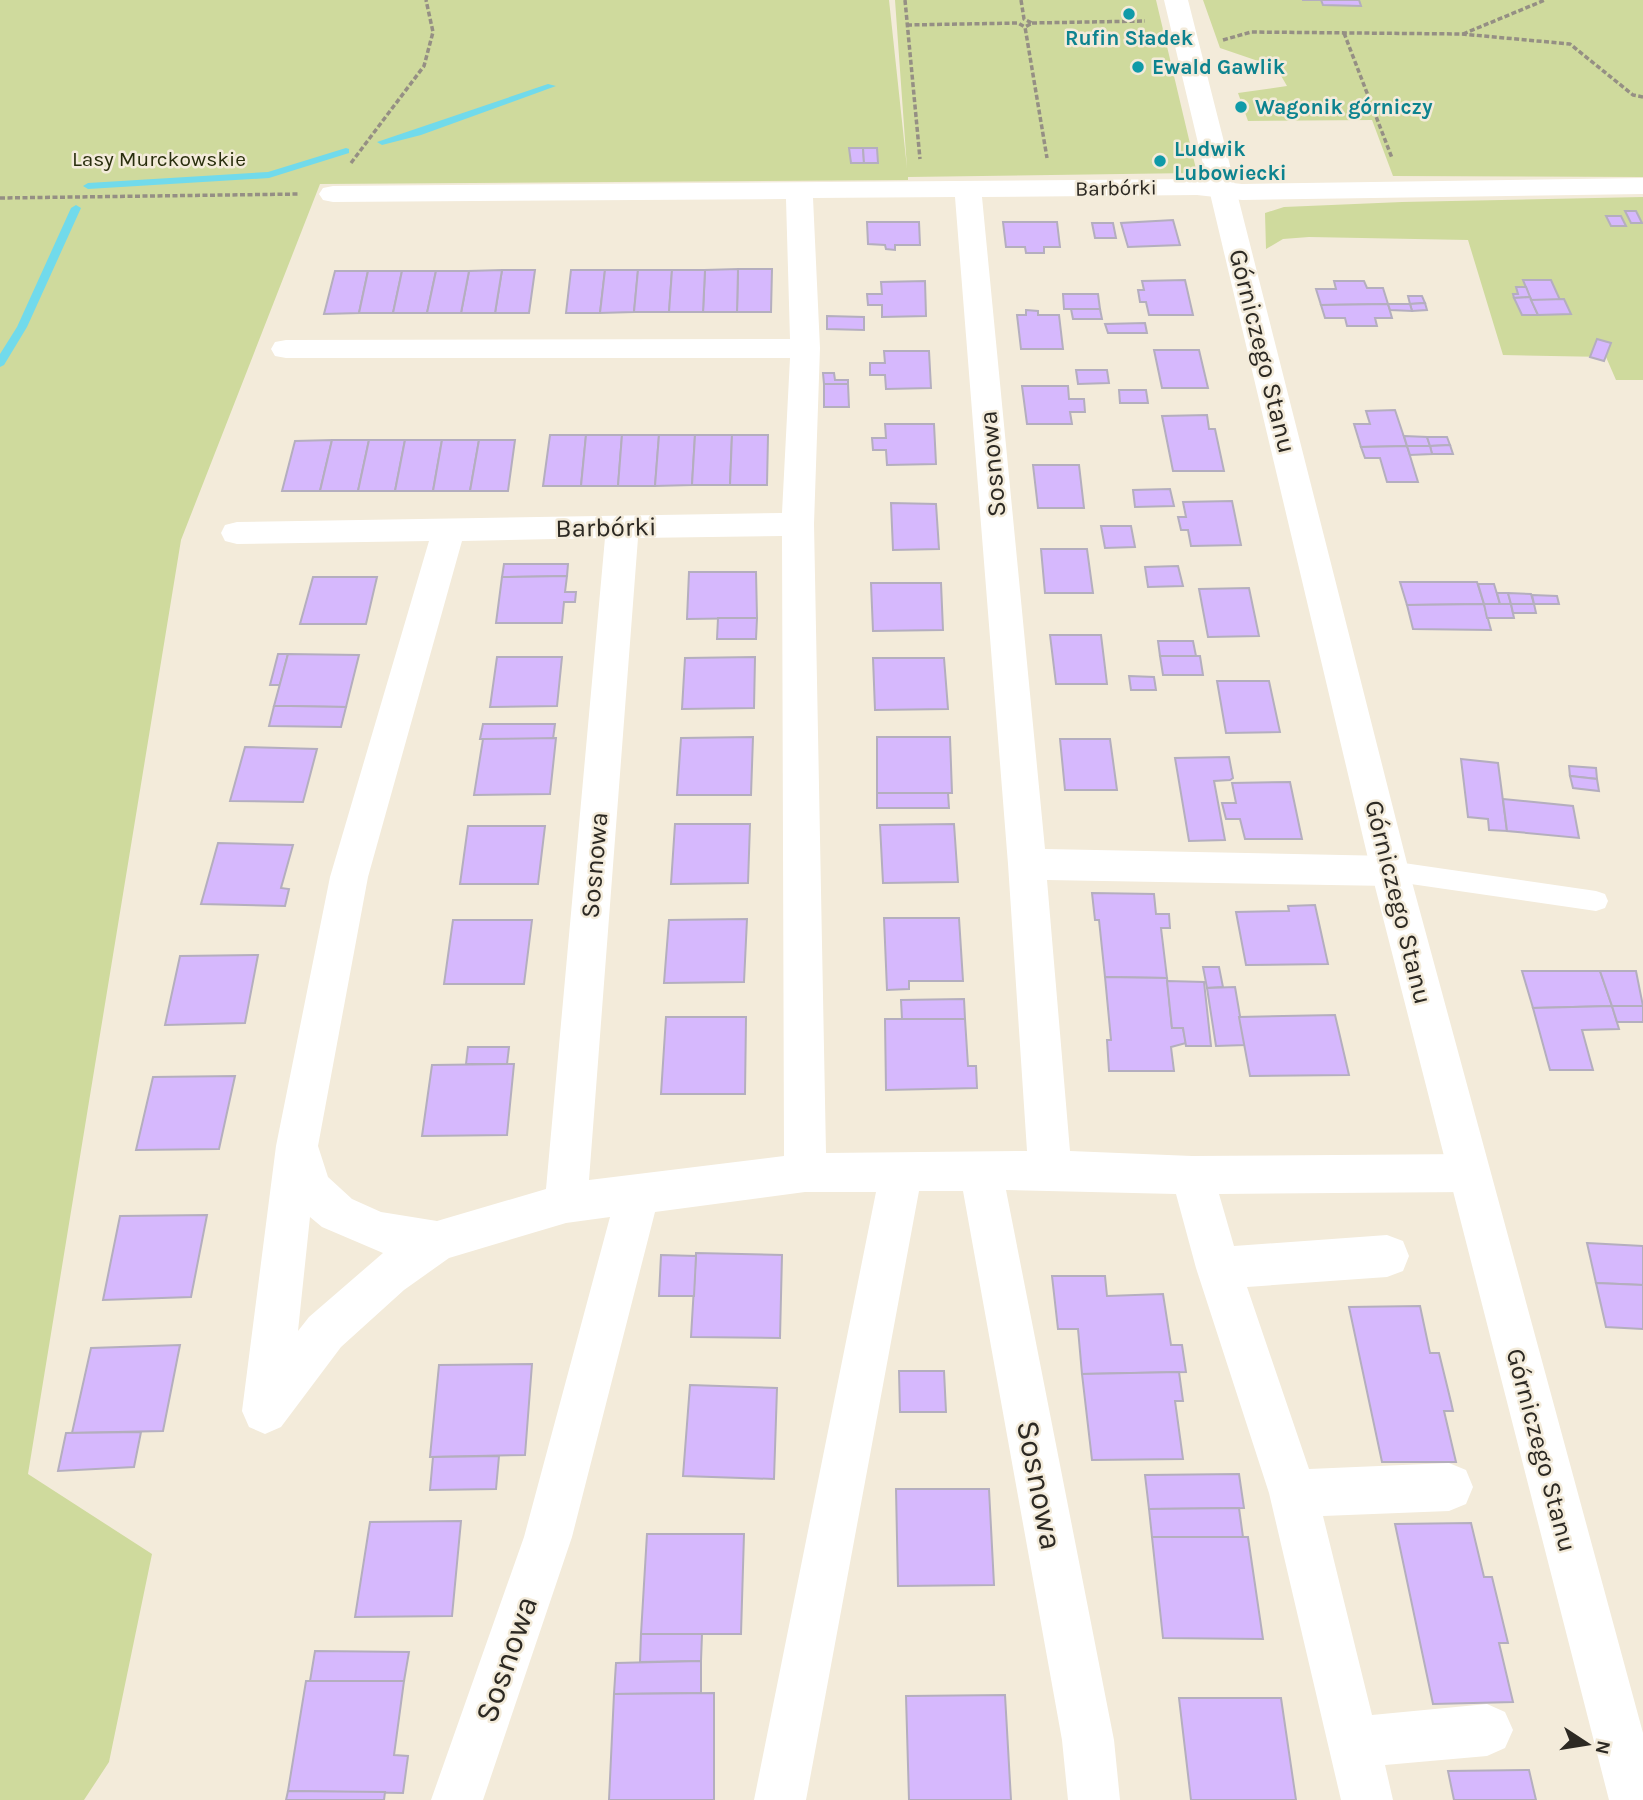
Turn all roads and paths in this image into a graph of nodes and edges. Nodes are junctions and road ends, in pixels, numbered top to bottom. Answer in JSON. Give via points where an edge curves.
{"nodes":[{"id":1,"x":426,"y":0,"type":"edge"},
{"id":2,"x":905,"y":0,"type":"edge"},
{"id":3,"x":1021,"y":0,"type":"edge"},
{"id":4,"x":1176,"y":0,"type":"edge"},
{"id":5,"x":1545,"y":0,"type":"edge"},
{"id":6,"x":1140,"y":11,"type":"dead end"},
{"id":7,"x":1024,"y":19,"type":"junction"},
{"id":8,"x":1143,"y":22,"type":"junction"},
{"id":9,"x":1018,"y":23,"type":"junction"},
{"id":10,"x":1032,"y":23,"type":"junction"},
{"id":11,"x":907,"y":25,"type":"junction"},
{"id":12,"x":1025,"y":27,"type":"junction"},
{"id":13,"x":1343,"y":33,"type":"junction"},
{"id":14,"x":1462,"y":34,"type":"junction"},
{"id":15,"x":1187,"y":46,"type":"junction"},
{"id":16,"x":1643,"y":97,"type":"edge"},
{"id":17,"x":1049,"y":166,"type":"dead end"},
{"id":18,"x":920,"y":167,"type":"dead end"},
{"id":19,"x":1643,"y":186,"type":"edge"},
{"id":20,"x":1410,"y":189,"type":"junction"},
{"id":21,"x":968,"y":190,"type":"junction"},
{"id":22,"x":1224,"y":190,"type":"junction"},
{"id":23,"x":799,"y":191,"type":"junction"},
{"id":24,"x":332,"y":194,"type":"junction"},
{"id":25,"x":0,"y":198,"type":"edge"},
{"id":26,"x":805,"y":348,"type":"junction"},
{"id":27,"x":286,"y":349,"type":"dead end"},
{"id":28,"x":798,"y":524,"type":"junction"},
{"id":29,"x":622,"y":527,"type":"junction"},
{"id":30,"x":449,"y":530,"type":"junction"},
{"id":31,"x":237,"y":533,"type":"dead end"},
{"id":32,"x":1027,"y":864,"type":"junction"},
{"id":33,"x":1390,"y":871,"type":"junction"},
{"id":34,"x":1596,"y":901,"type":"dead end"},
{"id":35,"x":297,"y":1146,"type":"junction"},
{"id":36,"x":981,"y":1170,"type":"junction"},
{"id":37,"x":1050,"y":1170,"type":"junction"},
{"id":38,"x":901,"y":1172,"type":"junction"},
{"id":39,"x":805,"y":1173,"type":"junction"},
{"id":40,"x":1468,"y":1173,"type":"junction"},
{"id":41,"x":1192,"y":1175,"type":"junction"},
{"id":42,"x":638,"y":1192,"type":"junction"},
{"id":43,"x":566,"y":1203,"type":"junction"},
{"id":44,"x":437,"y":1241,"type":"junction"},
{"id":45,"x":1387,"y":1256,"type":"dead end"},
{"id":46,"x":1218,"y":1268,"type":"junction"},
{"id":47,"x":1448,"y":1487,"type":"dead end"},
{"id":48,"x":1293,"y":1493,"type":"junction"},
{"id":49,"x":1488,"y":1730,"type":"dead end"},
{"id":50,"x":1355,"y":1742,"type":"junction"},
{"id":51,"x":457,"y":1800,"type":"edge"},
{"id":52,"x":780,"y":1800,"type":"edge"},
{"id":53,"x":1094,"y":1800,"type":"edge"},
{"id":54,"x":1367,"y":1800,"type":"edge"},
{"id":55,"x":1635,"y":1800,"type":"edge"}],
"edges":[{"from":1,"to":24,"type":"path","via":[[433,32],[425,66]]},
{"from":2,"to":11,"type":"path"},
{"from":3,"to":7,"type":"path"},
{"from":4,"to":15,"type":"street","name":"Górniczego Stanu"},
{"from":5,"to":14,"type":"path"},
{"from":6,"to":8,"type":"path"},
{"from":7,"to":9,"type":"path"},
{"from":7,"to":10,"type":"path"},
{"from":8,"to":10,"type":"path"},
{"from":8,"to":15,"type":"path","via":[[1166,20],[1172,47]]},
{"from":9,"to":11,"type":"path"},
{"from":9,"to":12,"type":"path"},
{"from":10,"to":12,"type":"path"},
{"from":11,"to":18,"type":"path"},
{"from":12,"to":17,"type":"path"},
{"from":13,"to":14,"type":"path"},
{"from":13,"to":15,"type":"path","via":[[1251,32]]},
{"from":13,"to":20,"type":"path","via":[[1397,172]]},
{"from":14,"to":16,"type":"path","via":[[1570,44],[1633,95]]},
{"from":15,"to":22,"type":"street","name":"Górniczego Stanu"},
{"from":19,"to":20,"type":"street","name":"Barbórki"},
{"from":20,"to":22,"type":"street","name":"Barbórki"},
{"from":21,"to":22,"type":"street","name":"Barbórki"},
{"from":21,"to":23,"type":"street","name":"Barbórki"},
{"from":21,"to":32,"type":"street","name":"Sosnowa"},
{"from":22,"to":33,"type":"street","name":"Górniczego Stanu"},
{"from":23,"to":24,"type":"street","name":"Barbórki"},
{"from":23,"to":26,"type":"street"},
{"from":24,"to":25,"type":"path"},
{"from":26,"to":27,"type":"street"},
{"from":26,"to":28,"type":"street"},
{"from":28,"to":29,"type":"street","name":"Barbórki"},
{"from":28,"to":39,"type":"street"},
{"from":29,"to":30,"type":"street","name":"Barbórki"},
{"from":29,"to":43,"type":"street","name":"Sosnowa"},
{"from":30,"to":31,"type":"street","name":"Barbórki"},
{"from":30,"to":35,"type":"street","via":[[349,877]]},
{"from":32,"to":33,"type":"street"},
{"from":32,"to":37,"type":"street","name":"Sosnowa"},
{"from":33,"to":34,"type":"lane"},
{"from":33,"to":40,"type":"street","name":"Górniczego Stanu"},
{"from":35,"to":44,"type":"street","via":[[310,1188],[337,1213],[377,1232]]},
{"from":35,"to":44,"type":"street","via":[[265,1411],[325,1332],[388,1275]]},
{"from":36,"to":37,"type":"street"},
{"from":36,"to":38,"type":"street"},
{"from":36,"to":53,"type":"street","name":"Sosnowa","via":[[1085,1727]]},
{"from":37,"to":41,"type":"street"},
{"from":38,"to":39,"type":"street"},
{"from":38,"to":52,"type":"street"},
{"from":39,"to":42,"type":"street"},
{"from":40,"to":41,"type":"street"},
{"from":40,"to":55,"type":"street","name":"Górniczego Stanu"},
{"from":41,"to":46,"type":"street"},
{"from":42,"to":43,"type":"street"},
{"from":42,"to":51,"type":"street","name":"Sosnowa","via":[[548,1537]]},
{"from":43,"to":44,"type":"street"},
{"from":45,"to":46,"type":"street"},
{"from":46,"to":48,"type":"street"},
{"from":47,"to":48,"type":"street"},
{"from":48,"to":50,"type":"street"},
{"from":49,"to":50,"type":"street"},
{"from":50,"to":54,"type":"street"}]}
